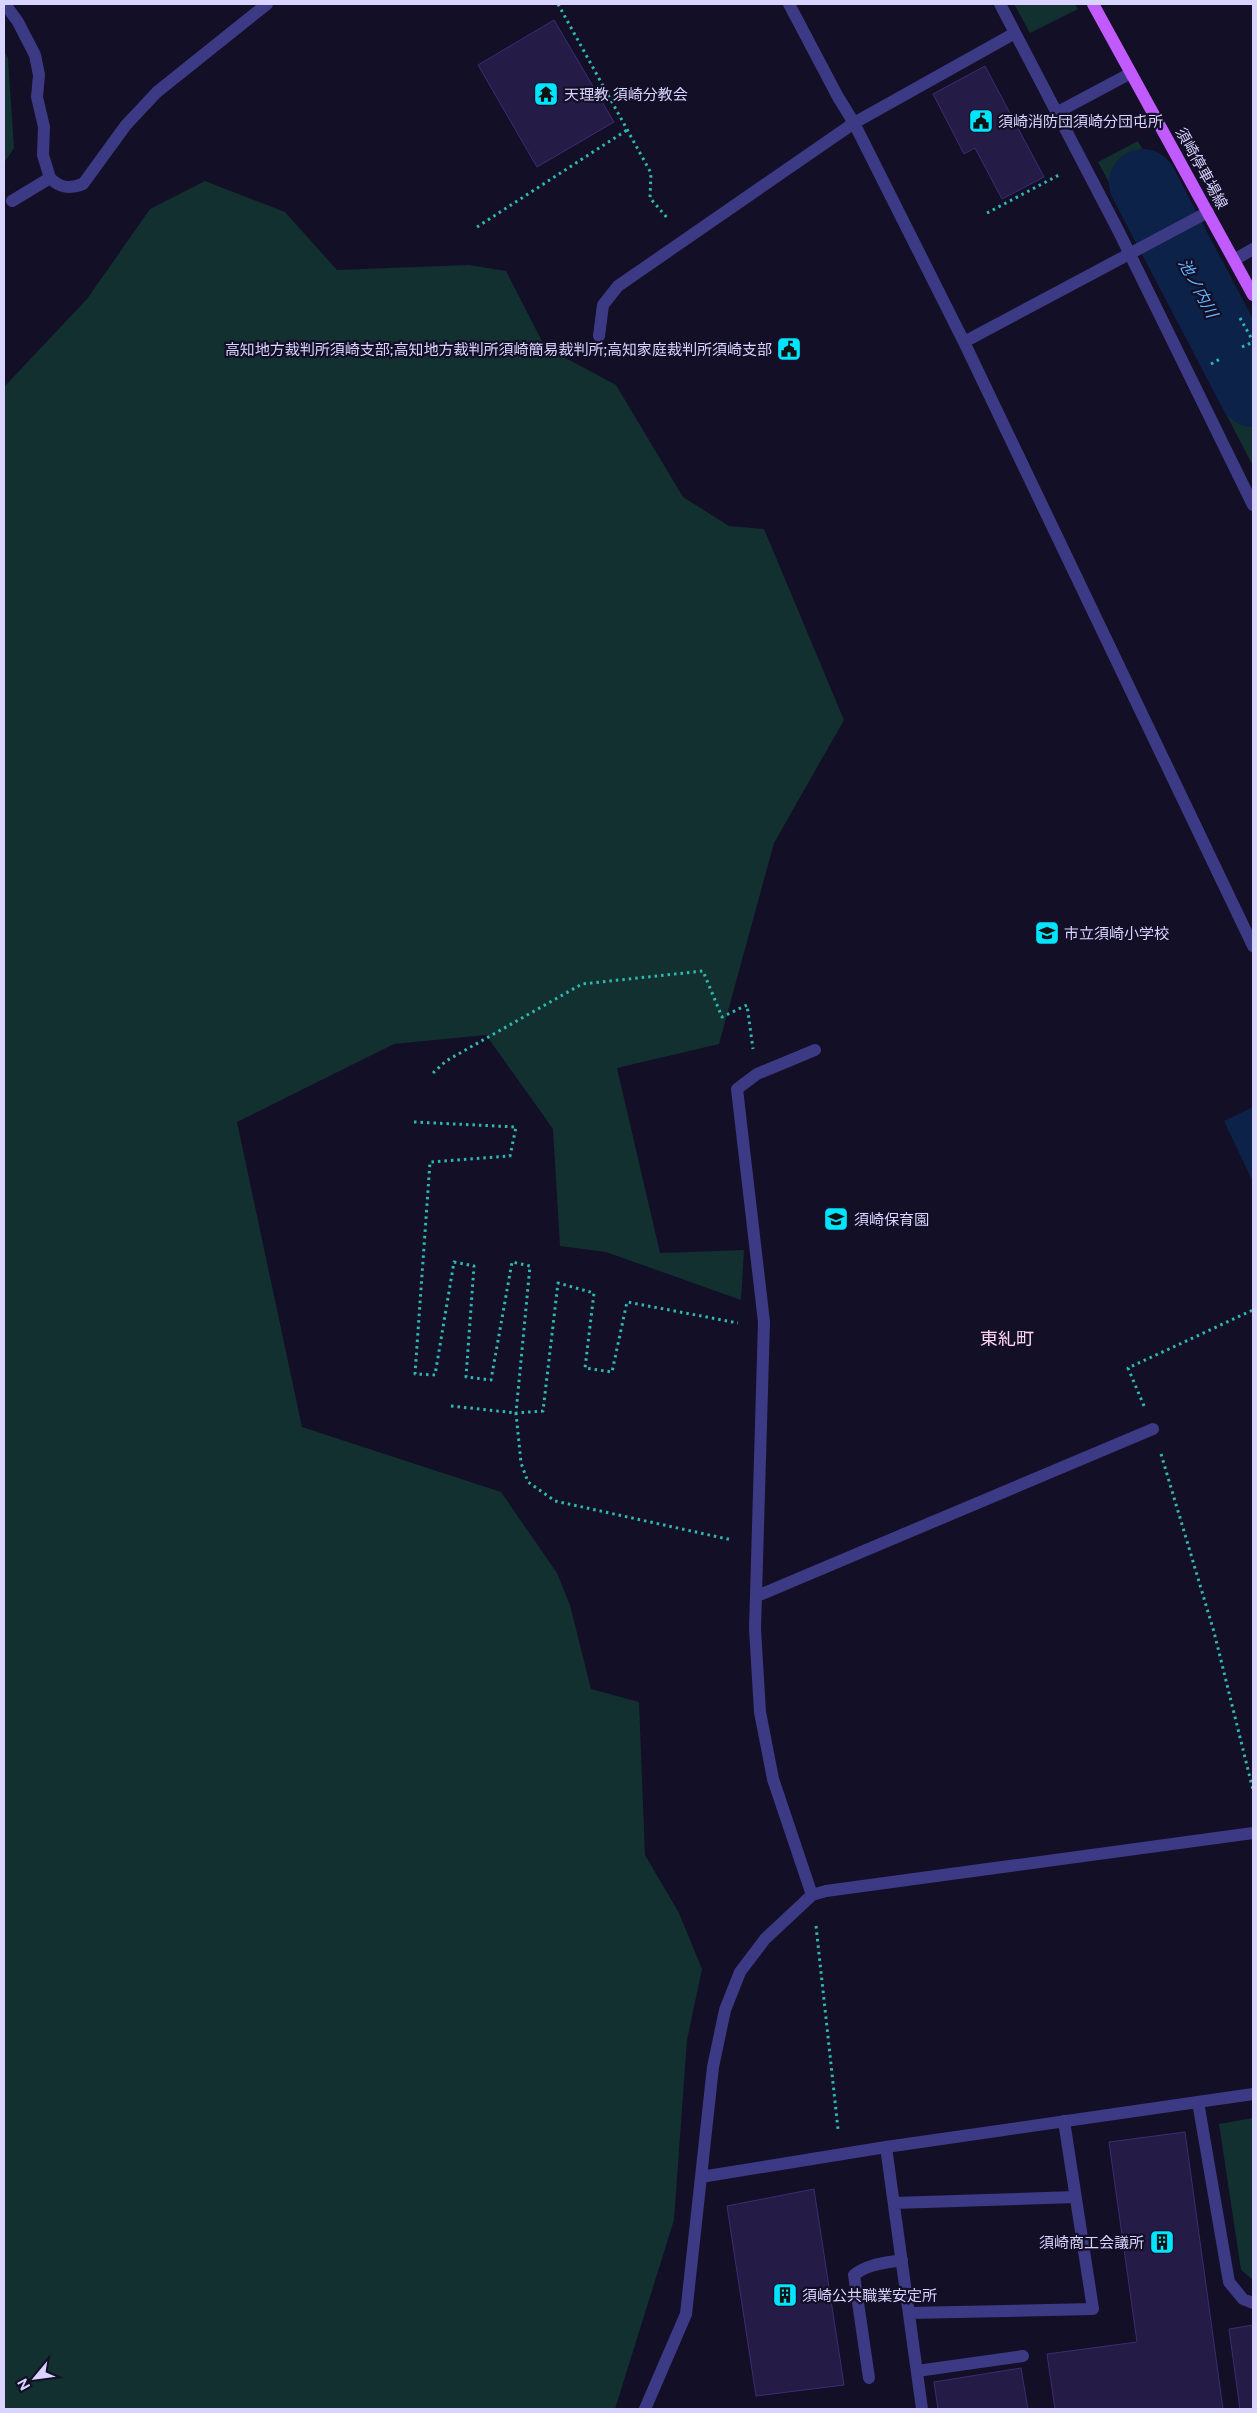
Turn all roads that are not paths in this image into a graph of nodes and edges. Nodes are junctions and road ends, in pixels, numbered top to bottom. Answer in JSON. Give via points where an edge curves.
{"nodes":[{"id":1,"x":5,"y":4,"type":"edge"},
{"id":2,"x":267,"y":4,"type":"edge"},
{"id":3,"x":789,"y":4,"type":"edge"},
{"id":4,"x":1000,"y":4,"type":"edge"},
{"id":5,"x":1093,"y":4,"type":"edge"},
{"id":6,"x":1015,"y":33,"type":"junction"},
{"id":7,"x":1131,"y":73,"type":"junction"},
{"id":8,"x":1056,"y":113,"type":"junction"},
{"id":9,"x":854,"y":122,"type":"junction"},
{"id":10,"x":50,"y":178,"type":"junction"},
{"id":11,"x":12,"y":201,"type":"dead end"},
{"id":12,"x":1208,"y":212,"type":"junction"},
{"id":13,"x":1253,"y":249,"type":"edge"},
{"id":14,"x":1130,"y":253,"type":"junction"},
{"id":15,"x":1234,"y":260,"type":"junction"},
{"id":16,"x":1253,"y":295,"type":"edge"},
{"id":17,"x":599,"y":336,"type":"dead end"},
{"id":18,"x":964,"y":342,"type":"junction"},
{"id":19,"x":1253,"y":505,"type":"edge"},
{"id":20,"x":1253,"y":946,"type":"edge"},
{"id":21,"x":815,"y":1050,"type":"dead end"},
{"id":22,"x":1153,"y":1429,"type":"road end"},
{"id":23,"x":757,"y":1596,"type":"junction"},
{"id":24,"x":1253,"y":1833,"type":"edge"},
{"id":25,"x":812,"y":1895,"type":"junction"},
{"id":26,"x":1253,"y":2094,"type":"edge"},
{"id":27,"x":1198,"y":2102,"type":"junction"},
{"id":28,"x":1064,"y":2121,"type":"junction"},
{"id":29,"x":886,"y":2147,"type":"junction"},
{"id":30,"x":701,"y":2177,"type":"junction"},
{"id":31,"x":1075,"y":2197,"type":"junction"},
{"id":32,"x":894,"y":2203,"type":"junction"},
{"id":33,"x":902,"y":2260,"type":"junction"},
{"id":34,"x":1253,"y":2302,"type":"edge"},
{"id":35,"x":909,"y":2313,"type":"junction"},
{"id":36,"x":1023,"y":2356,"type":"dead end"},
{"id":37,"x":917,"y":2372,"type":"junction"},
{"id":38,"x":869,"y":2378,"type":"dead end"},
{"id":39,"x":646,"y":2409,"type":"edge"},
{"id":40,"x":922,"y":2409,"type":"edge"}],
"edges":[{"from":1,"to":10,"type":"street","via":[[35,55],[39,75],[37,97],[44,127],[43,155]]},
{"from":2,"to":10,"type":"street","via":[[157,92],[126,125],[83,184],[65,188]]},
{"from":3,"to":9,"type":"street"},
{"from":4,"to":6,"type":"street"},
{"from":5,"to":7,"type":"main road","name":"須崎停車場線"},
{"from":6,"to":8,"type":"street"},
{"from":6,"to":9,"type":"street"},
{"from":7,"to":8,"type":"street"},
{"from":7,"to":12,"type":"main road","name":"須崎停車場線"},
{"from":8,"to":14,"type":"street"},
{"from":9,"to":17,"type":"street","via":[[618,286],[603,305]]},
{"from":9,"to":18,"type":"street"},
{"from":10,"to":11,"type":"street"},
{"from":12,"to":14,"type":"street"},
{"from":12,"to":15,"type":"main road","name":"須崎停車場線"},
{"from":13,"to":15,"type":"street"},
{"from":14,"to":18,"type":"street"},
{"from":14,"to":19,"type":"street"},
{"from":15,"to":16,"type":"main road","name":"須崎停車場線"},
{"from":18,"to":20,"type":"street"},
{"from":21,"to":23,"type":"street","via":[[757,1074],[737,1089],[764,1322]]},
{"from":22,"to":23,"type":"street"},
{"from":23,"to":25,"type":"street","via":[[755,1629],[760,1712],[773,1779]]},
{"from":24,"to":25,"type":"street"},
{"from":25,"to":30,"type":"street","via":[[765,1939],[740,1972],[725,2010],[713,2067]]},
{"from":26,"to":27,"type":"street"},
{"from":27,"to":28,"type":"street"},
{"from":27,"to":34,"type":"street","via":[[1229,2282],[1243,2299]]},
{"from":28,"to":29,"type":"street"},
{"from":28,"to":31,"type":"street"},
{"from":29,"to":30,"type":"street"},
{"from":29,"to":32,"type":"street"},
{"from":30,"to":39,"type":"street","via":[[686,2314]]},
{"from":31,"to":32,"type":"street"},
{"from":31,"to":35,"type":"street","via":[[1093,2309]]},
{"from":32,"to":33,"type":"street"},
{"from":33,"to":35,"type":"street"},
{"from":33,"to":38,"type":"street","via":[[860,2269],[854,2274]]},
{"from":35,"to":37,"type":"street"},
{"from":36,"to":37,"type":"street"},
{"from":37,"to":40,"type":"street"}]}
